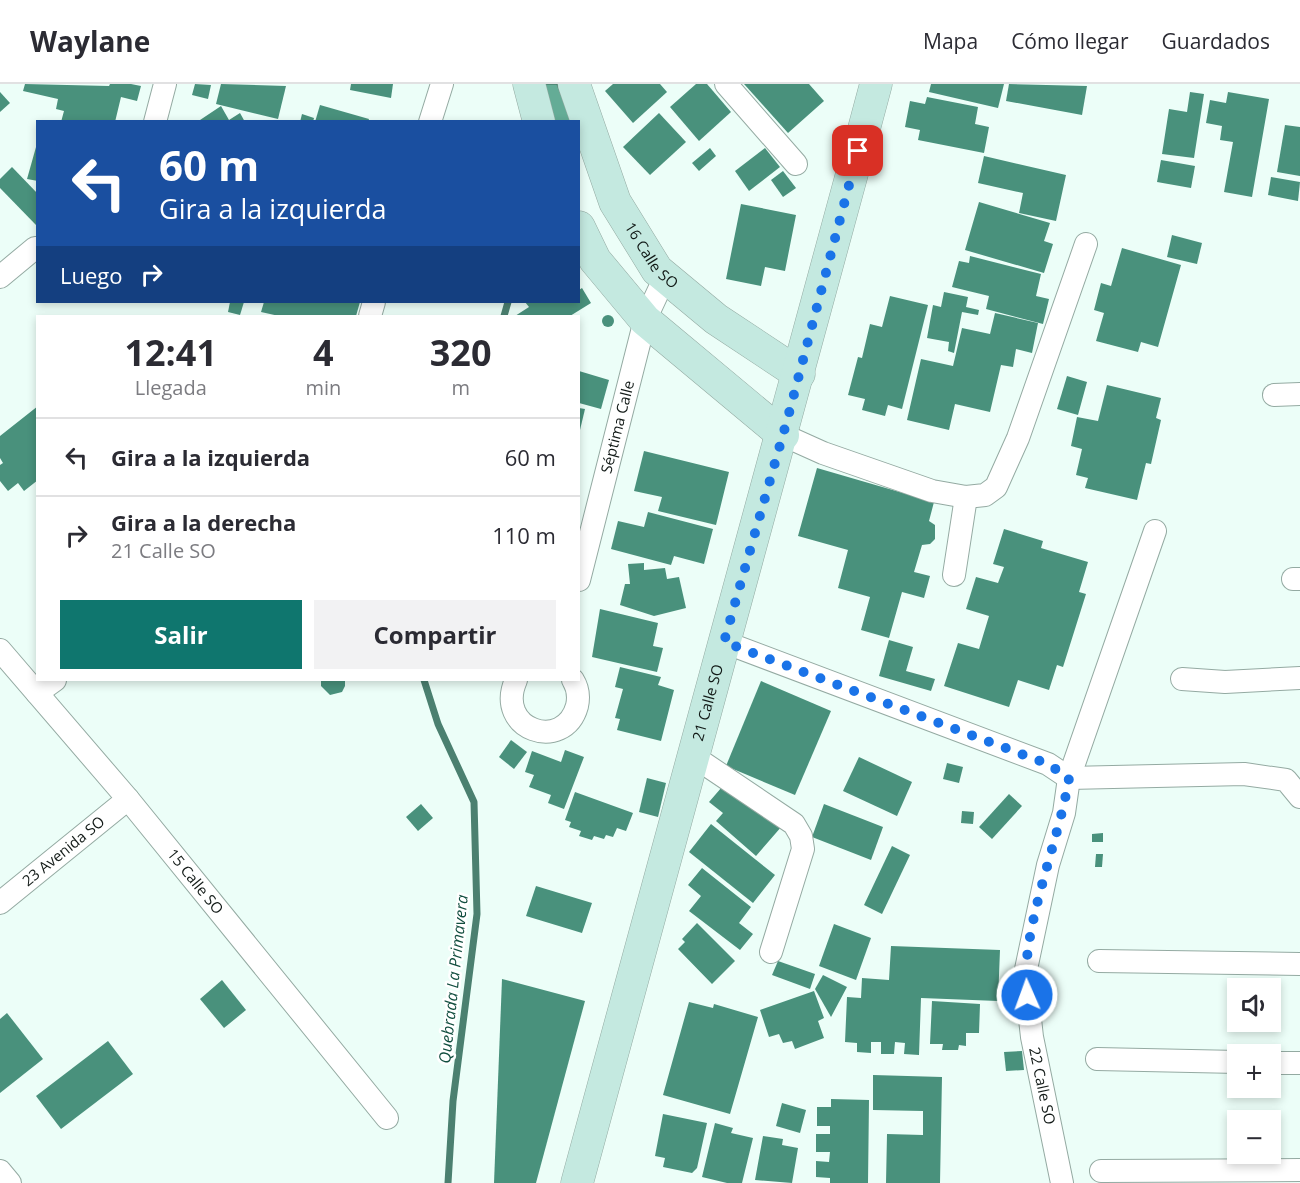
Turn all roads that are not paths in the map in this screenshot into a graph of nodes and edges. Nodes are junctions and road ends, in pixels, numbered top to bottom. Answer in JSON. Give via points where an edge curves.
{"nodes":[{"id":1,"x":165,"y":84,"type":"edge"},
{"id":2,"x":441,"y":84,"type":"edge"},
{"id":3,"x":529,"y":84,"type":"edge"},
{"id":4,"x":574,"y":84,"type":"edge"},
{"id":5,"x":726,"y":84,"type":"edge"},
{"id":6,"x":876,"y":84,"type":"edge"},
{"id":7,"x":156,"y":120,"type":"edge"},
{"id":8,"x":431,"y":120,"type":"edge"},
{"id":9,"x":538,"y":120,"type":"edge"},
{"id":10,"x":796,"y":164,"type":"dead end"},
{"id":11,"x":580,"y":229,"type":"edge"},
{"id":12,"x":1086,"y":244,"type":"dead end"},
{"id":13,"x":35,"y":248,"type":"dead end"},
{"id":14,"x":665,"y":277,"type":"junction"},
{"id":15,"x":0,"y":278,"type":"edge"},
{"id":16,"x":645,"y":321,"type":"junction"},
{"id":17,"x":799,"y":374,"type":"junction"},
{"id":18,"x":1300,"y":394,"type":"edge"},
{"id":19,"x":1274,"y":395,"type":"dead end"},
{"id":20,"x":783,"y":435,"type":"junction"},
{"id":21,"x":966,"y":497,"type":"junction"},
{"id":22,"x":1155,"y":531,"type":"dead end"},
{"id":23,"x":954,"y":575,"type":"dead end"},
{"id":24,"x":580,"y":576,"type":"edge"},
{"id":25,"x":724,"y":642,"type":"junction"},
{"id":26,"x":0,"y":650,"type":"edge"},
{"id":27,"x":1300,"y":678,"type":"edge"},
{"id":28,"x":1182,"y":679,"type":"dead end"},
{"id":29,"x":54,"y":681,"type":"edge"},
{"id":30,"x":516,"y":681,"type":"edge"},
{"id":31,"x":573,"y":681,"type":"edge"},
{"id":32,"x":37,"y":693,"type":"junction"},
{"id":33,"x":693,"y":756,"type":"junction"},
{"id":34,"x":1069,"y":778,"type":"junction"},
{"id":35,"x":1296,"y":785,"type":"edge"},
{"id":36,"x":128,"y":799,"type":"junction"},
{"id":37,"x":0,"y":903,"type":"edge"},
{"id":38,"x":771,"y":952,"type":"dead end"},
{"id":39,"x":1099,"y":961,"type":"dead end"},
{"id":40,"x":1300,"y":964,"type":"edge"},
{"id":41,"x":1097,"y":1059,"type":"dead end"},
{"id":42,"x":1227,"y":1062,"type":"edge"},
{"id":43,"x":1281,"y":1063,"type":"edge"},
{"id":44,"x":1300,"y":1063,"type":"edge"},
{"id":45,"x":387,"y":1118,"type":"dead end"},
{"id":46,"x":1300,"y":1170,"type":"edge"},
{"id":47,"x":0,"y":1171,"type":"edge"},
{"id":48,"x":1101,"y":1171,"type":"dead end"},
{"id":49,"x":10,"y":1183,"type":"edge"},
{"id":50,"x":576,"y":1183,"type":"edge"},
{"id":51,"x":1062,"y":1183,"type":"edge"}],
"edges":[{"from":1,"to":7,"type":"street"},
{"from":2,"to":8,"type":"street"},
{"from":3,"to":9,"type":"street"},
{"from":4,"to":14,"type":"street","name":"16 Calle SO","via":[[615,202]]},
{"from":5,"to":10,"type":"street"},
{"from":6,"to":17,"type":"street","name":"21 Calle SO"},
{"from":11,"to":16,"type":"street","via":[[596,260]]},
{"from":12,"to":21,"type":"street","via":[[1018,438],[996,487],[985,495]]},
{"from":13,"to":15,"type":"street"},
{"from":14,"to":16,"type":"street","name":"Séptima Calle"},
{"from":14,"to":17,"type":"street","name":"16 Calle SO","via":[[716,319]]},
{"from":16,"to":20,"type":"street"},
{"from":16,"to":24,"type":"street","name":"Séptima Calle"},
{"from":17,"to":20,"type":"street","name":"21 Calle SO"},
{"from":18,"to":19,"type":"street"},
{"from":20,"to":21,"type":"street","via":[[932,491]]},
{"from":20,"to":25,"type":"street","name":"21 Calle SO"},
{"from":21,"to":23,"type":"street"},
{"from":22,"to":34,"type":"street","name":"22 Calle SO"},
{"from":25,"to":33,"type":"street","name":"21 Calle SO"},
{"from":25,"to":34,"type":"street","via":[[1048,764]]},
{"from":26,"to":32,"type":"street","name":"15 Calle SO"},
{"from":27,"to":28,"type":"street","via":[[1225,682]]},
{"from":29,"to":32,"type":"street"},
{"from":30,"to":31,"type":"street","via":[[511,702],[514,713],[525,726],[547,732],[568,723],[575,713],[578,693]]},
{"from":32,"to":36,"type":"street","name":"15 Calle SO"},
{"from":33,"to":38,"type":"street","via":[[794,824],[801,836],[803,849]]},
{"from":33,"to":50,"type":"street","name":"21 Calle SO"},
{"from":34,"to":35,"type":"street","via":[[1244,774]]},
{"from":34,"to":51,"type":"street","name":"22 Calle SO","via":[[1024,974],[1032,1037]]},
{"from":36,"to":37,"type":"street","name":"23 Avenida SO"},
{"from":36,"to":45,"type":"street","name":"15 Calle SO"},
{"from":39,"to":40,"type":"street"},
{"from":41,"to":42,"type":"street"},
{"from":43,"to":44,"type":"street"},
{"from":46,"to":48,"type":"street"},
{"from":47,"to":49,"type":"street"}]}
